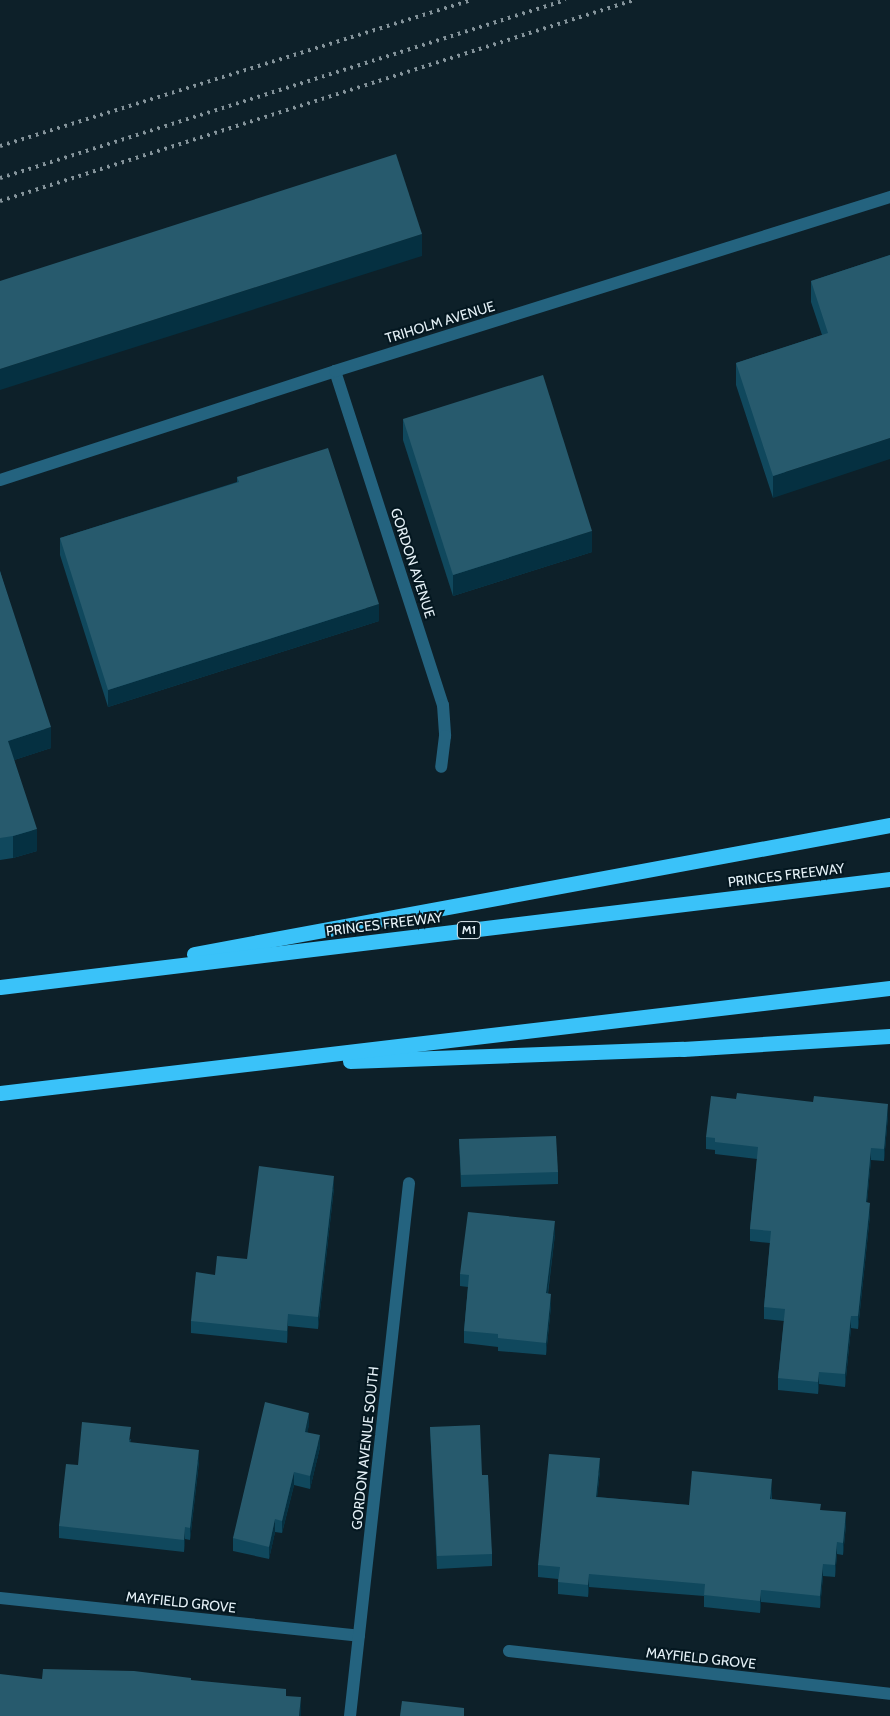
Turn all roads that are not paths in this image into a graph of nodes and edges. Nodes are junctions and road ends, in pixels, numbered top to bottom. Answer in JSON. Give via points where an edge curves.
{"nodes":[{"id":1,"x":890,"y":197,"type":"edge"},
{"id":2,"x":335,"y":371,"type":"junction"},
{"id":3,"x":0,"y":480,"type":"edge"},
{"id":4,"x":441,"y":767,"type":"dead end"},
{"id":5,"x":890,"y":825,"type":"edge"},
{"id":6,"x":890,"y":879,"type":"edge"},
{"id":7,"x":47,"y":981,"type":"junction"},
{"id":8,"x":0,"y":987,"type":"edge"},
{"id":9,"x":890,"y":988,"type":"edge"},
{"id":10,"x":890,"y":1036,"type":"edge"},
{"id":11,"x":234,"y":1065,"type":"junction"},
{"id":12,"x":0,"y":1092,"type":"edge"},
{"id":13,"x":409,"y":1183,"type":"dead end"},
{"id":14,"x":0,"y":1598,"type":"edge"},
{"id":15,"x":359,"y":1636,"type":"junction"},
{"id":16,"x":509,"y":1651,"type":"dead end"},
{"id":17,"x":890,"y":1694,"type":"edge"},
{"id":18,"x":350,"y":1716,"type":"edge"}],
"edges":[{"from":1,"to":2,"type":"street","name":"TRIHOLM AVENUE"},
{"from":2,"to":3,"type":"street","name":"TRIHOLM AVENUE"},
{"from":2,"to":4,"type":"street","name":"GORDON AVENUE","via":[[443,705],[445,736]]},
{"from":5,"to":7,"type":"highway"},
{"from":6,"to":7,"type":"highway","name":"PRINCES FREEWAY","number":"M1"},
{"from":7,"to":8,"type":"highway","name":"PRINCES FREEWAY","number":"M1"},
{"from":9,"to":11,"type":"highway"},
{"from":10,"to":11,"type":"highway","via":[[683,1049]]},
{"from":11,"to":12,"type":"highway"},
{"from":13,"to":15,"type":"street","name":"GORDON AVENUE SOUTH"},
{"from":14,"to":15,"type":"street","name":"MAYFIELD GROVE"},
{"from":15,"to":18,"type":"street","name":"GORDON AVENUE SOUTH"},
{"from":16,"to":17,"type":"street","name":"MAYFIELD GROVE"}]}
